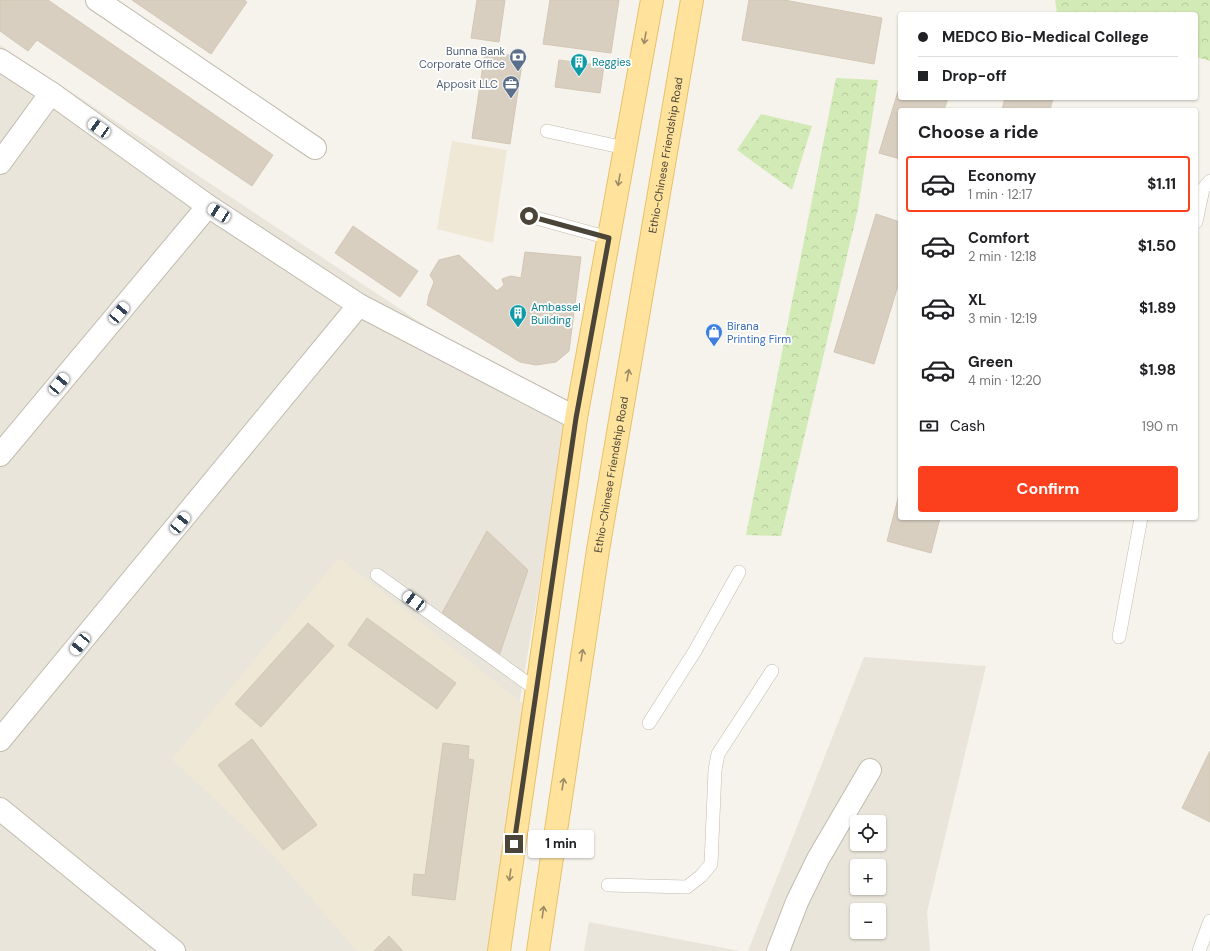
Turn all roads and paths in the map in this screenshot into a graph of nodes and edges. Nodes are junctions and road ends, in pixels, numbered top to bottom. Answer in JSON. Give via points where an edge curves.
{"nodes":[{"id":1,"x":97,"y":0,"type":"edge"},
{"id":2,"x":652,"y":0,"type":"edge"},
{"id":3,"x":692,"y":0,"type":"edge"},
{"id":4,"x":0,"y":60,"type":"edge"},
{"id":5,"x":51,"y":93,"type":"junction"},
{"id":6,"x":547,"y":131,"type":"dead end"},
{"id":7,"x":315,"y":148,"type":"dead end"},
{"id":8,"x":625,"y":148,"type":"junction"},
{"id":9,"x":0,"y":163,"type":"edge"},
{"id":10,"x":1210,"y":181,"type":"edge"},
{"id":11,"x":208,"y":206,"type":"junction"},
{"id":12,"x":1198,"y":211,"type":"edge"},
{"id":13,"x":529,"y":216,"type":"dead end"},
{"id":14,"x":609,"y":238,"type":"junction"},
{"id":15,"x":359,"y":305,"type":"junction"},
{"id":16,"x":576,"y":418,"type":"junction"},
{"id":17,"x":0,"y":455,"type":"edge"},
{"id":18,"x":1141,"y":520,"type":"edge"},
{"id":19,"x":739,"y":572,"type":"dead end"},
{"id":20,"x":378,"y":575,"type":"dead end"},
{"id":21,"x":1119,"y":637,"type":"dead end"},
{"id":22,"x":772,"y":671,"type":"dead end"},
{"id":23,"x":537,"y":690,"type":"junction"},
{"id":24,"x":650,"y":724,"type":"dead end"},
{"id":25,"x":0,"y":740,"type":"edge"},
{"id":26,"x":870,"y":770,"type":"dead end"},
{"id":27,"x":0,"y":809,"type":"edge"},
{"id":28,"x":608,"y":885,"type":"dead end"},
{"id":29,"x":1210,"y":921,"type":"edge"},
{"id":30,"x":174,"y":951,"type":"edge"},
{"id":31,"x":499,"y":951,"type":"edge"},
{"id":32,"x":538,"y":951,"type":"edge"},
{"id":33,"x":778,"y":951,"type":"edge"},
{"id":34,"x":1199,"y":951,"type":"edge"}],
"edges":[{"from":1,"to":7,"type":"street"},
{"from":2,"to":8,"type":"main road","one_way":true},
{"from":32,"to":3,"type":"main road","name":"Ethio-Chinese Friendship Road","one_way":true,"via":[[598,550]]},
{"from":4,"to":5,"type":"street"},
{"from":5,"to":9,"type":"street"},
{"from":5,"to":11,"type":"street"},
{"from":6,"to":8,"type":"lane"},
{"from":8,"to":14,"type":"main road","one_way":true},
{"from":10,"to":12,"type":"lane","via":[[1202,190]]},
{"from":11,"to":15,"type":"street"},
{"from":11,"to":17,"type":"street"},
{"from":13,"to":14,"type":"lane"},
{"from":14,"to":16,"type":"main road"},
{"from":15,"to":16,"type":"street"},
{"from":15,"to":25,"type":"street"},
{"from":16,"to":23,"type":"main road"},
{"from":18,"to":21,"type":"lane"},
{"from":19,"to":24,"type":"lane"},
{"from":20,"to":23,"type":"lane"},
{"from":22,"to":28,"type":"lane","via":[[718,754],[711,864],[687,887]]},
{"from":23,"to":31,"type":"main road","one_way":true},
{"from":26,"to":33,"type":"street","via":[[797,902]]},
{"from":27,"to":30,"type":"street"},
{"from":29,"to":34,"type":"lane"}]}
